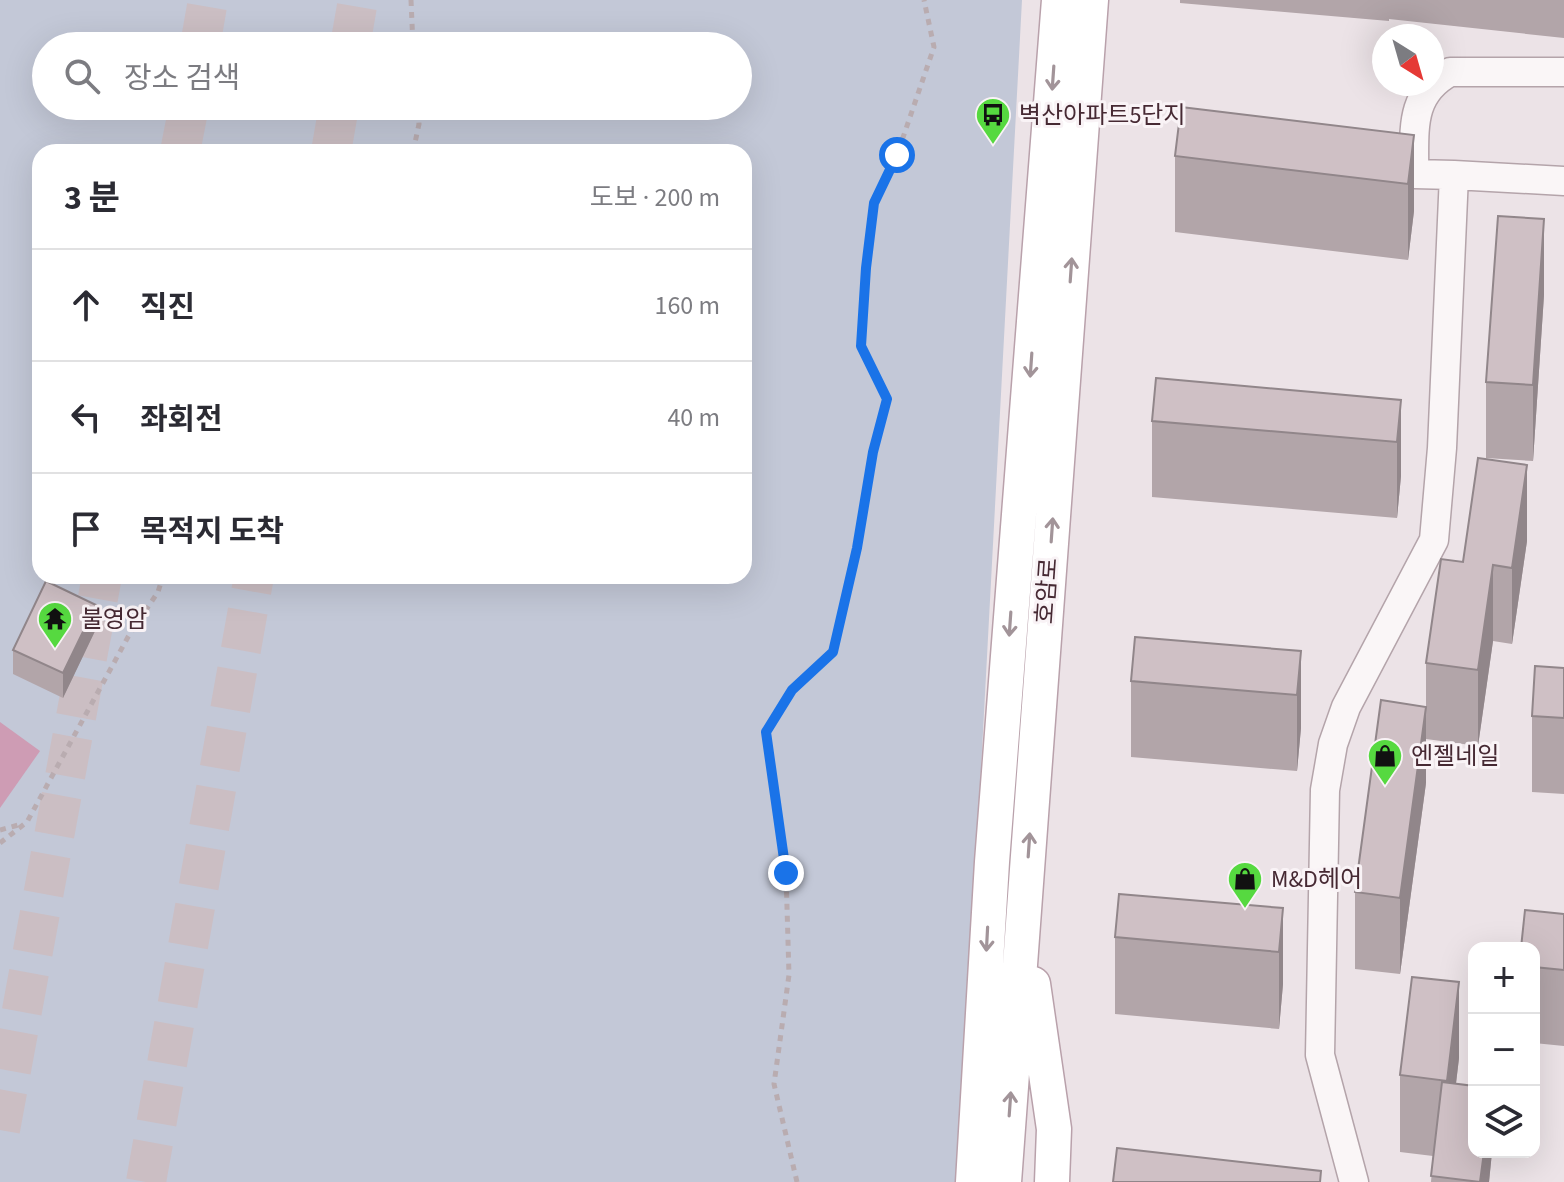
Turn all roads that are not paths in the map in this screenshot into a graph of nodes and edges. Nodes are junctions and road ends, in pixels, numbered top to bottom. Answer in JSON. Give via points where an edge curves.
{"nodes":[{"id":1,"x":1059,"y":0,"type":"edge"},
{"id":2,"x":1091,"y":0,"type":"edge"},
{"id":3,"x":1564,"y":72,"type":"edge"},
{"id":4,"x":1454,"y":175,"type":"junction"},
{"id":5,"x":1564,"y":181,"type":"edge"},
{"id":6,"x":1023,"y":920,"type":"junction"},
{"id":7,"x":973,"y":1182,"type":"edge"},
{"id":8,"x":1004,"y":1182,"type":"edge"},
{"id":9,"x":1052,"y":1182,"type":"edge"},
{"id":10,"x":1354,"y":1182,"type":"edge"}],
"edges":[{"from":1,"to":7,"type":"main road","name":"호암로","one_way":true,"via":[[992,862]]},
{"from":6,"to":2,"type":"main road","name":"호암로","one_way":true},
{"from":3,"to":4,"type":"street","via":[[1450,72],[1437,79],[1416,110],[1414,174]]},
{"from":4,"to":5,"type":"street"},
{"from":4,"to":10,"type":"street","via":[[1434,540],[1346,707],[1325,790],[1320,1055]]},
{"from":8,"to":6,"type":"main road","name":"호암로","one_way":true},
{"from":6,"to":9,"type":"main road","via":[[1054,1129]]}]}
